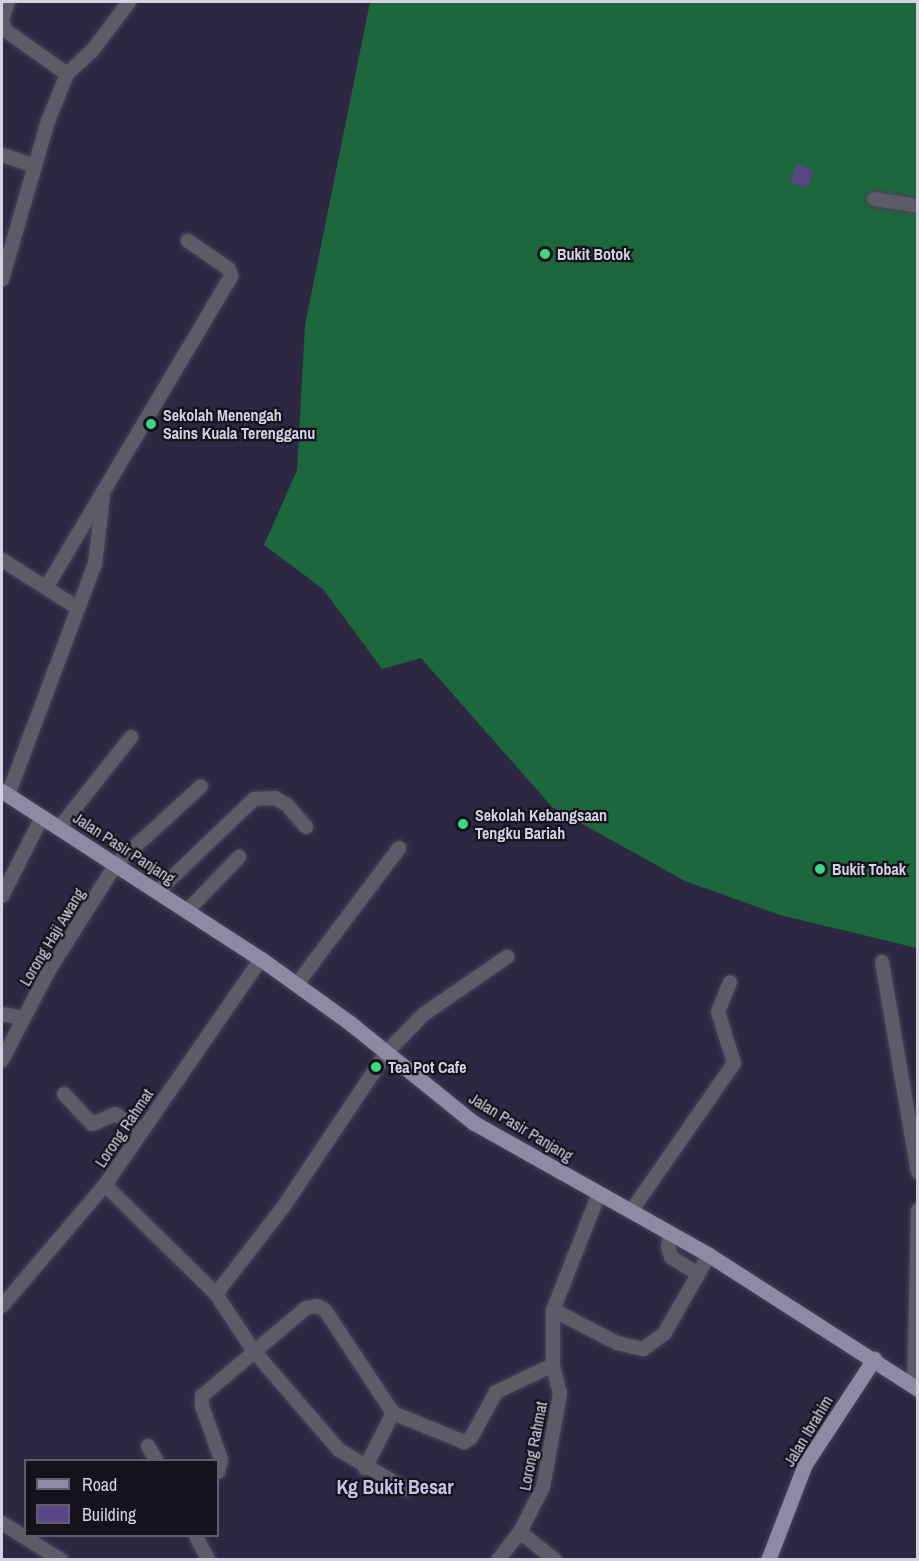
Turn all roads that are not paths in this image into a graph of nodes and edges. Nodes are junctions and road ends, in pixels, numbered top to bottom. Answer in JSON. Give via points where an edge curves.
{"nodes":[{"id":1,"x":8,"y":2,"type":"edge"},
{"id":2,"x":129,"y":2,"type":"edge"},
{"id":3,"x":2,"y":19,"type":"edge"},
{"id":4,"x":67,"y":74,"type":"junction"},
{"id":5,"x":2,"y":155,"type":"edge"},
{"id":6,"x":35,"y":166,"type":"junction"},
{"id":7,"x":874,"y":199,"type":"dead end"},
{"id":8,"x":918,"y":206,"type":"edge"},
{"id":9,"x":188,"y":241,"type":"dead end"},
{"id":10,"x":2,"y":279,"type":"edge"},
{"id":11,"x":104,"y":492,"type":"junction"},
{"id":12,"x":2,"y":560,"type":"edge"},
{"id":13,"x":46,"y":588,"type":"junction"},
{"id":14,"x":78,"y":608,"type":"junction"},
{"id":15,"x":131,"y":736,"type":"dead end"},
{"id":16,"x":201,"y":786,"type":"dead end"},
{"id":17,"x":5,"y":793,"type":"edge"},
{"id":18,"x":42,"y":817,"type":"junction"},
{"id":19,"x":306,"y":827,"type":"dead end"},
{"id":20,"x":59,"y":828,"type":"junction"},
{"id":21,"x":399,"y":848,"type":"dead end"},
{"id":22,"x":239,"y":857,"type":"dead end"},
{"id":23,"x":116,"y":864,"type":"junction"},
{"id":24,"x":158,"y":891,"type":"junction"},
{"id":25,"x":2,"y":896,"type":"edge"},
{"id":26,"x":188,"y":910,"type":"junction"},
{"id":27,"x":507,"y":957,"type":"dead end"},
{"id":28,"x":261,"y":958,"type":"junction"},
{"id":29,"x":882,"y":962,"type":"dead end"},
{"id":30,"x":730,"y":982,"type":"dead end"},
{"id":31,"x":297,"y":984,"type":"junction"},
{"id":32,"x":2,"y":1014,"type":"edge"},
{"id":33,"x":24,"y":1018,"type":"junction"},
{"id":34,"x":387,"y":1052,"type":"junction"},
{"id":35,"x":2,"y":1060,"type":"edge"},
{"id":36,"x":64,"y":1094,"type":"dead end"},
{"id":37,"x":142,"y":1130,"type":"junction"},
{"id":38,"x":918,"y":1172,"type":"edge"},
{"id":39,"x":105,"y":1185,"type":"junction"},
{"id":40,"x":599,"y":1194,"type":"junction"},
{"id":41,"x":632,"y":1210,"type":"junction"},
{"id":42,"x":918,"y":1210,"type":"edge"},
{"id":43,"x":671,"y":1233,"type":"junction"},
{"id":44,"x":709,"y":1255,"type":"junction"},
{"id":45,"x":698,"y":1274,"type":"junction"},
{"id":46,"x":216,"y":1294,"type":"junction"},
{"id":47,"x":2,"y":1306,"type":"edge"},
{"id":48,"x":553,"y":1310,"type":"junction"},
{"id":49,"x":253,"y":1350,"type":"junction"},
{"id":50,"x":874,"y":1359,"type":"junction"},
{"id":51,"x":553,"y":1365,"type":"junction"},
{"id":52,"x":916,"y":1388,"type":"edge"},
{"id":53,"x":393,"y":1413,"type":"junction"},
{"id":54,"x":148,"y":1446,"type":"dead end"},
{"id":55,"x":155,"y":1459,"type":"edge"},
{"id":56,"x":219,"y":1468,"type":"edge"},
{"id":57,"x":365,"y":1468,"type":"junction"},
{"id":58,"x":406,"y":1489,"type":"dead end"},
{"id":59,"x":2,"y":1523,"type":"edge"},
{"id":60,"x":519,"y":1532,"type":"junction"},
{"id":61,"x":24,"y":1537,"type":"edge"},
{"id":62,"x":24,"y":1537,"type":"edge"},
{"id":63,"x":196,"y":1537,"type":"edge"},
{"id":64,"x":61,"y":1560,"type":"edge"},
{"id":65,"x":208,"y":1560,"type":"edge"},
{"id":66,"x":498,"y":1560,"type":"edge"},
{"id":67,"x":555,"y":1560,"type":"edge"},
{"id":68,"x":768,"y":1560,"type":"edge"}],
"edges":[{"from":1,"to":3,"type":"street"},
{"from":2,"to":4,"type":"street","via":[[92,51]]},
{"from":3,"to":4,"type":"street","via":[[6,30]]},
{"from":4,"to":6,"type":"street"},
{"from":5,"to":6,"type":"street"},
{"from":6,"to":10,"type":"street"},
{"from":7,"to":8,"type":"street"},
{"from":9,"to":11,"type":"street","via":[[229,269],[231,276]]},
{"from":11,"to":13,"type":"street"},
{"from":11,"to":14,"type":"street","via":[[95,564]]},
{"from":12,"to":13,"type":"street"},
{"from":13,"to":14,"type":"street"},
{"from":14,"to":17,"type":"street"},
{"from":15,"to":20,"type":"street"},
{"from":16,"to":23,"type":"street","name":"Lorong Haji Awang"},
{"from":17,"to":18,"type":"main road","name":"Jalan Pasir Panjang"},
{"from":18,"to":20,"type":"main road","name":"Jalan Pasir Panjang"},
{"from":18,"to":25,"type":"street"},
{"from":19,"to":24,"type":"street","via":[[281,802],[263,796],[254,799]]},
{"from":20,"to":23,"type":"main road","name":"Jalan Pasir Panjang"},
{"from":21,"to":31,"type":"street"},
{"from":22,"to":26,"type":"street"},
{"from":23,"to":24,"type":"main road","name":"Jalan Pasir Panjang"},
{"from":23,"to":33,"type":"street","name":"Lorong Haji Awang"},
{"from":24,"to":26,"type":"main road","name":"Jalan Pasir Panjang"},
{"from":26,"to":28,"type":"main road","name":"Jalan Pasir Panjang"},
{"from":27,"to":34,"type":"street","via":[[432,1008]]},
{"from":28,"to":31,"type":"main road","name":"Jalan Pasir Panjang"},
{"from":28,"to":37,"type":"street","name":"Lorong Rahmat"},
{"from":29,"to":38,"type":"street"},
{"from":30,"to":41,"type":"street","via":[[718,1012],[734,1063]]},
{"from":31,"to":34,"type":"main road","name":"Jalan Pasir Panjang"},
{"from":32,"to":33,"type":"street"},
{"from":33,"to":35,"type":"street","name":"Lorong Haji Awang"},
{"from":34,"to":40,"type":"main road","name":"Jalan Pasir Panjang","via":[[474,1123]]},
{"from":34,"to":46,"type":"street","via":[[284,1206]]},
{"from":36,"to":37,"type":"street","via":[[92,1124],[115,1114]]},
{"from":37,"to":39,"type":"street","name":"Lorong Rahmat"},
{"from":39,"to":46,"type":"street"},
{"from":39,"to":47,"type":"street","name":"Lorong Rahmat"},
{"from":40,"to":41,"type":"main road","name":"Jalan Pasir Panjang"},
{"from":40,"to":48,"type":"street","name":"Lorong Rahmat"},
{"from":41,"to":43,"type":"main road","name":"Jalan Pasir Panjang"},
{"from":42,"to":52,"type":"street"},
{"from":43,"to":44,"type":"main road","name":"Jalan Pasir Panjang"},
{"from":43,"to":45,"type":"street","via":[[670,1257]]},
{"from":44,"to":45,"type":"street"},
{"from":44,"to":50,"type":"main road","name":"Jalan Pasir Panjang"},
{"from":45,"to":48,"type":"street","via":[[664,1334],[643,1349],[617,1342]]},
{"from":46,"to":49,"type":"street"},
{"from":48,"to":51,"type":"street","name":"Lorong Rahmat"},
{"from":49,"to":53,"type":"street","via":[[306,1308],[317,1305],[325,1310]]},
{"from":49,"to":56,"type":"street","via":[[202,1396],[221,1459]]},
{"from":49,"to":57,"type":"street","via":[[339,1450]]},
{"from":50,"to":52,"type":"main road","name":"Jalan Pasir Panjang"},
{"from":50,"to":68,"type":"main road","name":"Jalan Ibrahim","via":[[806,1464]]},
{"from":51,"to":53,"type":"street","via":[[496,1392],[471,1438],[464,1442]]},
{"from":51,"to":60,"type":"street","name":"Lorong Rahmat","via":[[559,1400],[543,1487]]},
{"from":53,"to":57,"type":"street"},
{"from":54,"to":55,"type":"street"},
{"from":57,"to":58,"type":"street"},
{"from":59,"to":61,"type":"street"},
{"from":60,"to":66,"type":"street","name":"Lorong Rahmat"},
{"from":60,"to":67,"type":"street"},
{"from":62,"to":64,"type":"street"},
{"from":63,"to":65,"type":"street"}]}
